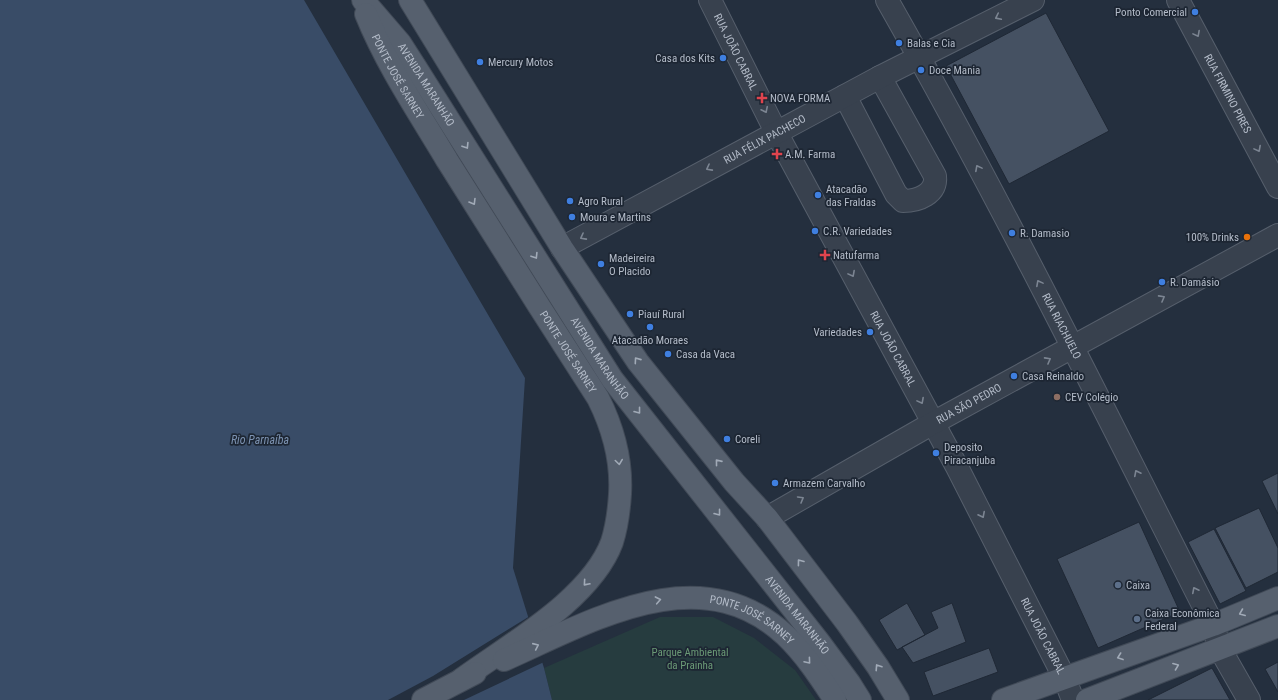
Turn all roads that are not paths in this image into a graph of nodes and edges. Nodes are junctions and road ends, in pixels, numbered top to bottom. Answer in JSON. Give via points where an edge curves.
{"nodes":[{"id":1,"x":362,"y":0,"type":"edge"},
{"id":2,"x":410,"y":0,"type":"edge"},
{"id":3,"x":710,"y":0,"type":"edge"},
{"id":4,"x":887,"y":0,"type":"edge"},
{"id":5,"x":1033,"y":0,"type":"edge"},
{"id":6,"x":1178,"y":0,"type":"edge"},
{"id":7,"x":919,"y":56,"type":"junction"},
{"id":8,"x":880,"y":77,"type":"junction"},
{"id":9,"x":845,"y":96,"type":"junction"},
{"id":10,"x":776,"y":132,"type":"junction"},
{"id":11,"x":1278,"y":187,"type":"edge"},
{"id":12,"x":1278,"y":235,"type":"edge"},
{"id":13,"x":562,"y":248,"type":"junction"},
{"id":14,"x":1073,"y":346,"type":"junction"},
{"id":15,"x":933,"y":423,"type":"junction"},
{"id":16,"x":767,"y":518,"type":"junction"},
{"id":17,"x":1278,"y":598,"type":"edge"},
{"id":18,"x":1212,"y":624,"type":"junction"},
{"id":19,"x":1278,"y":626,"type":"edge"},
{"id":20,"x":1220,"y":649,"type":"junction"},
{"id":21,"x":1064,"y":677,"type":"junction"},
{"id":22,"x":462,"y":679,"type":"junction"},
{"id":23,"x":422,"y":700,"type":"edge"},
{"id":24,"x":835,"y":700,"type":"edge"},
{"id":25,"x":860,"y":700,"type":"edge"},
{"id":26,"x":898,"y":700,"type":"edge"},
{"id":27,"x":1003,"y":700,"type":"edge"},
{"id":28,"x":1073,"y":700,"type":"edge"},
{"id":29,"x":1087,"y":700,"type":"edge"},
{"id":30,"x":1248,"y":700,"type":"edge"}],
"edges":[{"from":1,"to":22,"type":"main road","name":"PONTE JOSÉ SARNEY","one_way":true,"via":[[386,58],[493,234],[598,398],[608,418],[619,463],[619,514],[612,542],[600,564],[584,586],[544,620]]},
{"from":1,"to":25,"type":"main road","name":"AVENIDA MARANHÃO","one_way":true,"via":[[400,43],[612,379],[820,642]]},
{"from":2,"to":13,"type":"main road"},
{"from":3,"to":10,"type":"street","name":"RUA JOÃO CABRAL","one_way":true},
{"from":4,"to":7,"type":"street","name":"RUA RIACHUELO"},
{"from":5,"to":7,"type":"street","name":"RUA FÉLIX PACHECO","one_way":true},
{"from":6,"to":11,"type":"street","name":"RUA FIRMINO PIRES","one_way":true},
{"from":7,"to":8,"type":"street","name":"RUA FÉLIX PACHECO"},
{"from":14,"to":7,"type":"street","name":"RUA RIACHUELO","one_way":true},
{"from":8,"to":9,"type":"street","name":"RUA FÉLIX PACHECO"},
{"from":8,"to":9,"type":"street","via":[[935,176],[936,184],[933,190],[912,201],[902,201]]},
{"from":9,"to":10,"type":"street","name":"RUA FÉLIX PACHECO"},
{"from":10,"to":13,"type":"street","name":"RUA FÉLIX PACHECO","one_way":true},
{"from":10,"to":15,"type":"street","name":"RUA JOÃO CABRAL","one_way":true},
{"from":14,"to":12,"type":"street","name":"RUA SÃO PEDRO","one_way":true},
{"from":16,"to":13,"type":"main road","one_way":true,"via":[[734,482],[638,362]]},
{"from":15,"to":14,"type":"street","name":"RUA SÃO PEDRO","one_way":true},
{"from":18,"to":14,"type":"street","name":"RUA RIACHUELO","one_way":true},
{"from":16,"to":15,"type":"street","name":"RUA SÃO PEDRO","one_way":true},
{"from":15,"to":21,"type":"street","name":"RUA JOÃO CABRAL","one_way":true},
{"from":26,"to":16,"type":"main road","one_way":true,"via":[[847,623]]},
{"from":17,"to":18,"type":"main road","one_way":true},
{"from":18,"to":20,"type":"street","name":"RUA RIACHUELO"},
{"from":18,"to":21,"type":"main road","one_way":true},
{"from":19,"to":20,"type":"main road"},
{"from":29,"to":20,"type":"main road","one_way":true},
{"from":20,"to":30,"type":"street","name":"RUA RIACHUELO"},
{"from":21,"to":27,"type":"main road"},
{"from":21,"to":28,"type":"street","name":"RUA JOÃO CABRAL"},
{"from":22,"to":23,"type":"main road","name":"PONTE JOSÉ SARNEY"},
{"from":22,"to":24,"type":"main road","name":"PONTE JOSÉ SARNEY","one_way":true,"via":[[631,608],[657,600],[703,598],[734,604],[768,621],[804,656]]}]}
